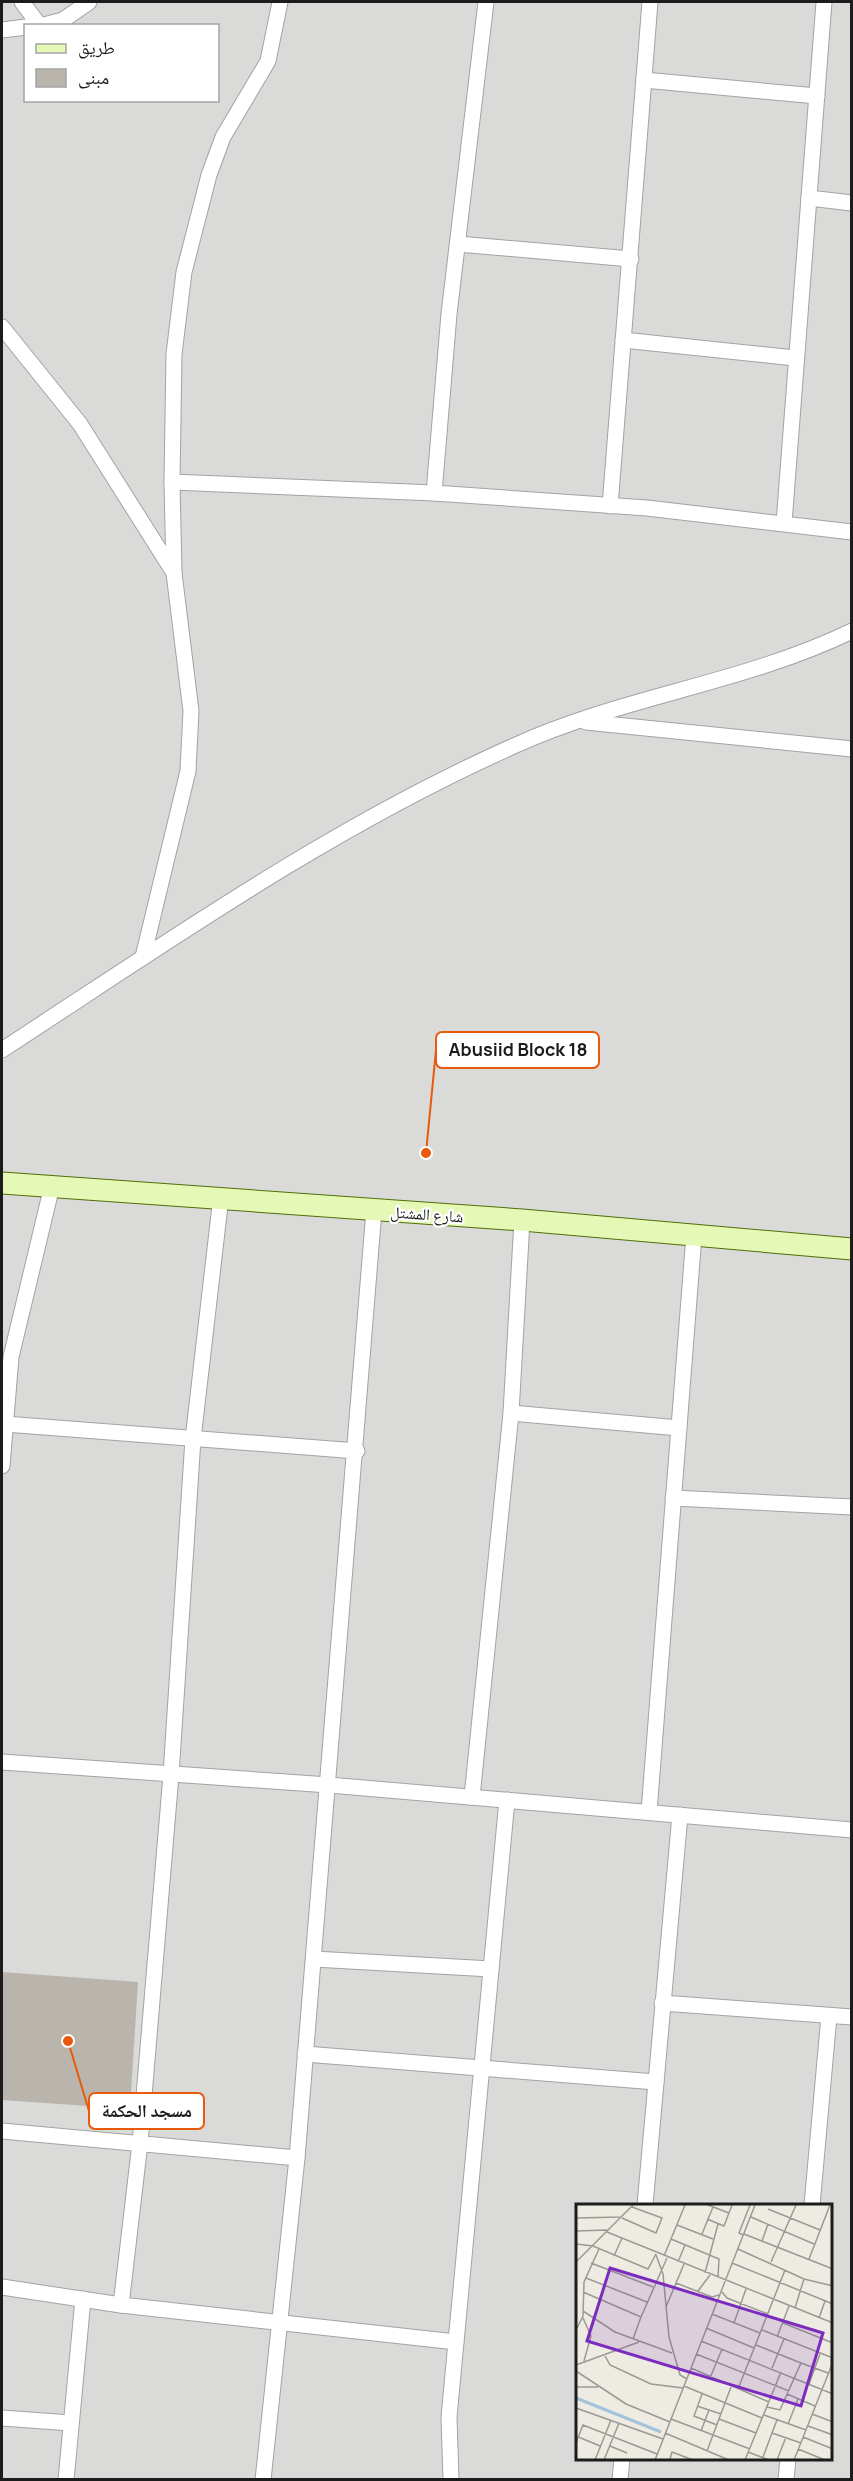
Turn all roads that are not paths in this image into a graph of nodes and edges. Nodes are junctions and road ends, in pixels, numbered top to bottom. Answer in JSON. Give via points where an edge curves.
{"nodes":[{"id":1,"x":22,"y":2,"type":"edge"},
{"id":2,"x":89,"y":2,"type":"edge"},
{"id":3,"x":280,"y":2,"type":"edge"},
{"id":4,"x":486,"y":2,"type":"edge"},
{"id":5,"x":650,"y":2,"type":"edge"},
{"id":6,"x":824,"y":2,"type":"edge"},
{"id":7,"x":38,"y":24,"type":"edge"},
{"id":8,"x":48,"y":24,"type":"edge"},
{"id":9,"x":24,"y":27,"type":"edge"},
{"id":10,"x":2,"y":30,"type":"edge"},
{"id":11,"x":644,"y":80,"type":"junction"},
{"id":12,"x":817,"y":96,"type":"junction"},
{"id":13,"x":808,"y":198,"type":"junction"},
{"id":14,"x":852,"y":202,"type":"edge"},
{"id":15,"x":458,"y":244,"type":"junction"},
{"id":16,"x":631,"y":259,"type":"junction"},
{"id":17,"x":2,"y":327,"type":"edge"},
{"id":18,"x":623,"y":340,"type":"junction"},
{"id":19,"x":795,"y":358,"type":"junction"},
{"id":20,"x":172,"y":482,"type":"junction"},
{"id":21,"x":434,"y":493,"type":"junction"},
{"id":22,"x":610,"y":506,"type":"junction"},
{"id":23,"x":784,"y":523,"type":"junction"},
{"id":24,"x":852,"y":532,"type":"edge"},
{"id":25,"x":174,"y":573,"type":"junction"},
{"id":26,"x":852,"y":631,"type":"edge"},
{"id":27,"x":578,"y":721,"type":"junction"},
{"id":28,"x":852,"y":749,"type":"edge"},
{"id":29,"x":143,"y":957,"type":"junction"},
{"id":30,"x":2,"y":1050,"type":"edge"},
{"id":31,"x":2,"y":1183,"type":"edge"},
{"id":32,"x":52,"y":1186,"type":"junction"},
{"id":33,"x":221,"y":1197,"type":"junction"},
{"id":34,"x":374,"y":1210,"type":"junction"},
{"id":35,"x":522,"y":1220,"type":"junction"},
{"id":36,"x":694,"y":1235,"type":"junction"},
{"id":37,"x":852,"y":1249,"type":"edge"},
{"id":38,"x":511,"y":1413,"type":"junction"},
{"id":39,"x":5,"y":1424,"type":"junction"},
{"id":40,"x":679,"y":1428,"type":"junction"},
{"id":41,"x":193,"y":1439,"type":"junction"},
{"id":42,"x":357,"y":1451,"type":"junction"},
{"id":43,"x":2,"y":1466,"type":"edge"},
{"id":44,"x":673,"y":1498,"type":"junction"},
{"id":45,"x":852,"y":1507,"type":"edge"},
{"id":46,"x":2,"y":1762,"type":"edge"},
{"id":47,"x":171,"y":1775,"type":"junction"},
{"id":48,"x":329,"y":1785,"type":"junction"},
{"id":49,"x":472,"y":1797,"type":"junction"},
{"id":50,"x":507,"y":1800,"type":"junction"},
{"id":51,"x":649,"y":1812,"type":"junction"},
{"id":52,"x":680,"y":1815,"type":"junction"},
{"id":53,"x":852,"y":1830,"type":"edge"},
{"id":54,"x":314,"y":1959,"type":"junction"},
{"id":55,"x":491,"y":1970,"type":"junction"},
{"id":56,"x":662,"y":2003,"type":"junction"},
{"id":57,"x":829,"y":2016,"type":"junction"},
{"id":58,"x":852,"y":2017,"type":"edge"},
{"id":59,"x":306,"y":2054,"type":"junction"},
{"id":60,"x":482,"y":2068,"type":"junction"},
{"id":61,"x":656,"y":2082,"type":"junction"},
{"id":62,"x":2,"y":2131,"type":"edge"},
{"id":63,"x":140,"y":2143,"type":"junction"},
{"id":64,"x":297,"y":2158,"type":"junction"},
{"id":65,"x":645,"y":2204,"type":"edge"},
{"id":66,"x":812,"y":2204,"type":"edge"},
{"id":67,"x":2,"y":2287,"type":"edge"},
{"id":68,"x":83,"y":2299,"type":"junction"},
{"id":69,"x":121,"y":2305,"type":"junction"},
{"id":70,"x":281,"y":2324,"type":"junction"},
{"id":71,"x":456,"y":2342,"type":"junction"},
{"id":72,"x":2,"y":2418,"type":"edge"},
{"id":73,"x":71,"y":2423,"type":"junction"},
{"id":74,"x":622,"y":2460,"type":"edge"},
{"id":75,"x":788,"y":2460,"type":"edge"},
{"id":76,"x":66,"y":2480,"type":"edge"},
{"id":77,"x":263,"y":2480,"type":"edge"},
{"id":78,"x":451,"y":2480,"type":"edge"},
{"id":79,"x":621,"y":2480,"type":"edge"},
{"id":80,"x":786,"y":2480,"type":"edge"}],
"edges":[{"from":1,"to":7,"type":"street"},
{"from":2,"to":8,"type":"street","via":[[63,20]]},
{"from":3,"to":20,"type":"street","via":[[268,61],[223,137],[209,175],[184,272],[174,354]]},
{"from":4,"to":15,"type":"street"},
{"from":5,"to":11,"type":"street"},
{"from":6,"to":12,"type":"street"},
{"from":9,"to":10,"type":"street"},
{"from":11,"to":12,"type":"street"},
{"from":11,"to":16,"type":"street"},
{"from":12,"to":13,"type":"street"},
{"from":13,"to":14,"type":"street"},
{"from":13,"to":19,"type":"street"},
{"from":15,"to":16,"type":"street"},
{"from":15,"to":21,"type":"street"},
{"from":16,"to":18,"type":"street"},
{"from":17,"to":25,"type":"street","via":[[80,424]]},
{"from":18,"to":19,"type":"street"},
{"from":18,"to":22,"type":"street"},
{"from":19,"to":23,"type":"street"},
{"from":20,"to":21,"type":"street"},
{"from":20,"to":25,"type":"street"},
{"from":21,"to":22,"type":"street"},
{"from":22,"to":23,"type":"street"},
{"from":23,"to":24,"type":"street"},
{"from":25,"to":29,"type":"street","via":[[191,711],[188,771]]},
{"from":26,"to":27,"type":"street","via":[[798,654]]},
{"from":27,"to":28,"type":"street"},
{"from":27,"to":29,"type":"street","via":[[518,744],[411,795],[306,853]]},
{"from":29,"to":30,"type":"street"},
{"from":31,"to":32,"type":"street","name":"شارع المشتل"},
{"from":32,"to":33,"type":"street","name":"شارع المشتل"},
{"from":32,"to":39,"type":"street","via":[[11,1357]]},
{"from":33,"to":34,"type":"street","name":"شارع المشتل"},
{"from":33,"to":41,"type":"street"},
{"from":34,"to":35,"type":"street","name":"شارع المشتل"},
{"from":34,"to":42,"type":"street"},
{"from":35,"to":36,"type":"street","name":"شارع المشتل"},
{"from":35,"to":38,"type":"street"},
{"from":36,"to":37,"type":"street","name":"شارع المشتل"},
{"from":36,"to":40,"type":"street"},
{"from":38,"to":40,"type":"street"},
{"from":38,"to":49,"type":"street"},
{"from":39,"to":41,"type":"street"},
{"from":39,"to":43,"type":"street"},
{"from":40,"to":44,"type":"street"},
{"from":41,"to":42,"type":"street"},
{"from":41,"to":47,"type":"street"},
{"from":42,"to":48,"type":"street"},
{"from":44,"to":45,"type":"street"},
{"from":44,"to":51,"type":"street"},
{"from":46,"to":47,"type":"street"},
{"from":47,"to":48,"type":"street"},
{"from":47,"to":63,"type":"street"},
{"from":48,"to":49,"type":"street"},
{"from":48,"to":54,"type":"street"},
{"from":49,"to":50,"type":"street"},
{"from":50,"to":51,"type":"street"},
{"from":50,"to":55,"type":"street"},
{"from":51,"to":52,"type":"street"},
{"from":52,"to":53,"type":"street"},
{"from":52,"to":56,"type":"street"},
{"from":54,"to":55,"type":"street"},
{"from":54,"to":59,"type":"street"},
{"from":55,"to":60,"type":"street"},
{"from":56,"to":57,"type":"street"},
{"from":56,"to":61,"type":"street"},
{"from":57,"to":58,"type":"street"},
{"from":57,"to":66,"type":"street"},
{"from":59,"to":60,"type":"street"},
{"from":59,"to":64,"type":"street"},
{"from":60,"to":61,"type":"street"},
{"from":60,"to":71,"type":"street"},
{"from":61,"to":65,"type":"street"},
{"from":62,"to":63,"type":"street"},
{"from":63,"to":64,"type":"street"},
{"from":63,"to":69,"type":"street"},
{"from":64,"to":70,"type":"street"},
{"from":67,"to":68,"type":"street"},
{"from":68,"to":69,"type":"street"},
{"from":68,"to":73,"type":"street"},
{"from":69,"to":70,"type":"street"},
{"from":70,"to":71,"type":"street"},
{"from":70,"to":77,"type":"street"},
{"from":71,"to":78,"type":"street","via":[[449,2417]]},
{"from":72,"to":73,"type":"street"},
{"from":73,"to":76,"type":"street"},
{"from":74,"to":79,"type":"street"},
{"from":75,"to":80,"type":"street"}]}
